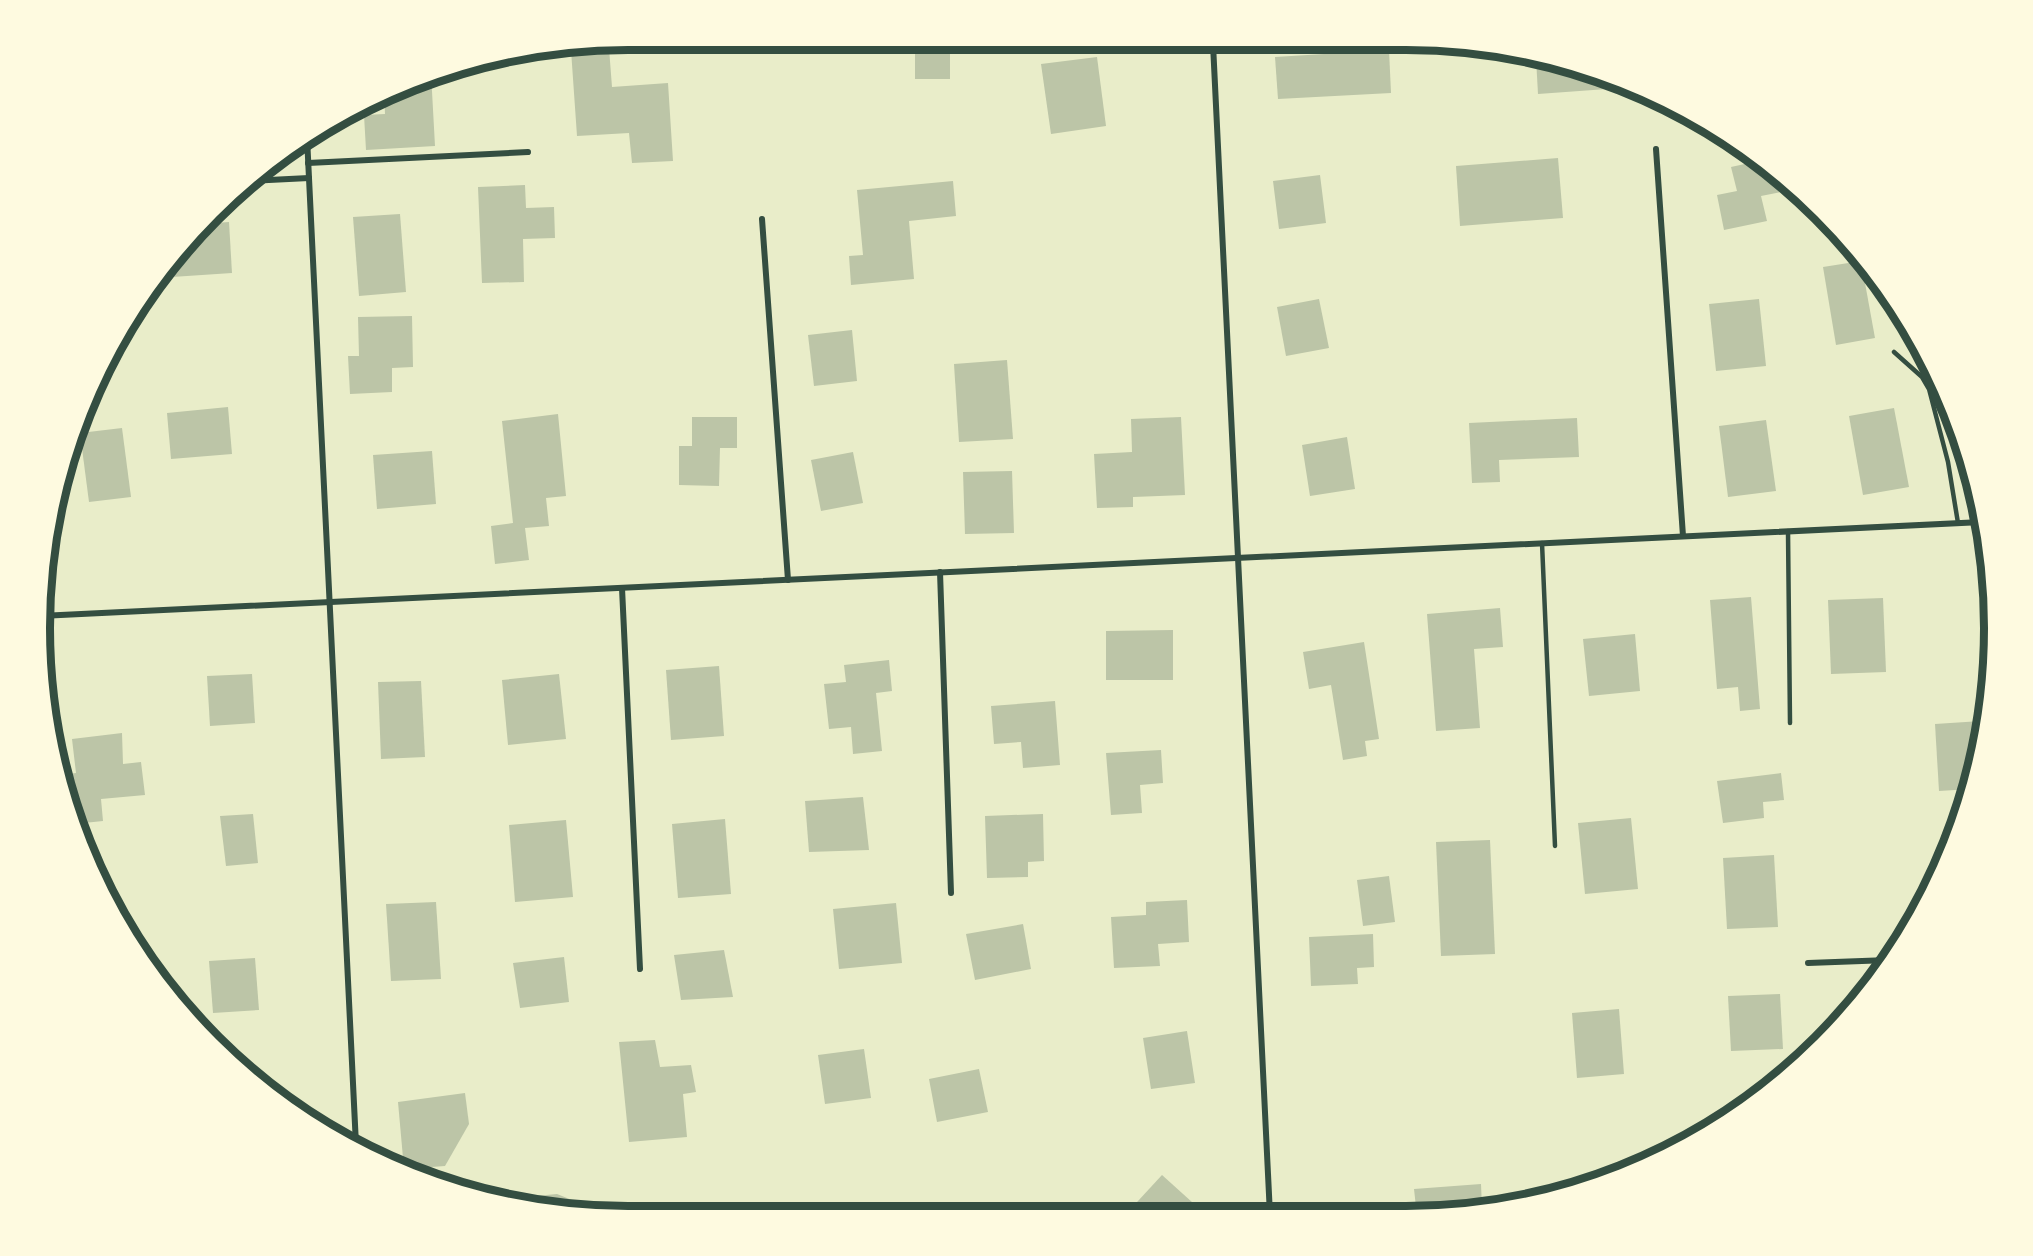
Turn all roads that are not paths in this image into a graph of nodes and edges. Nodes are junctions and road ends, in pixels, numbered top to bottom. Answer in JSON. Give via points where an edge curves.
{"nodes":[{"id":1,"x":1213,"y":50,"type":"edge"},
{"id":2,"x":307,"y":147,"type":"edge"},
{"id":3,"x":1656,"y":149,"type":"dead end"},
{"id":4,"x":528,"y":152,"type":"dead end"},
{"id":5,"x":308,"y":163,"type":"junction"},
{"id":6,"x":309,"y":178,"type":"junction"},
{"id":7,"x":262,"y":180,"type":"edge"},
{"id":8,"x":762,"y":219,"type":"dead end"},
{"id":9,"x":1894,"y":352,"type":"dead end"},
{"id":10,"x":1973,"y":522,"type":"edge"},
{"id":11,"x":1958,"y":523,"type":"junction"},
{"id":12,"x":1788,"y":531,"type":"junction"},
{"id":13,"x":1683,"y":536,"type":"junction"},
{"id":14,"x":1542,"y":543,"type":"junction"},
{"id":15,"x":1239,"y":557,"type":"junction"},
{"id":16,"x":940,"y":572,"type":"junction"},
{"id":17,"x":788,"y":580,"type":"junction"},
{"id":18,"x":622,"y":588,"type":"junction"},
{"id":19,"x":328,"y":602,"type":"junction"},
{"id":20,"x":50,"y":615,"type":"edge"},
{"id":21,"x":1790,"y":723,"type":"dead end"},
{"id":22,"x":1555,"y":846,"type":"dead end"},
{"id":23,"x":951,"y":893,"type":"dead end"},
{"id":24,"x":1878,"y":960,"type":"edge"},
{"id":25,"x":1808,"y":963,"type":"dead end"},
{"id":26,"x":640,"y":969,"type":"dead end"},
{"id":27,"x":356,"y":1138,"type":"edge"},
{"id":28,"x":1270,"y":1206,"type":"edge"}],
"edges":[{"from":1,"to":15,"type":"street"},
{"from":2,"to":5,"type":"street"},
{"from":3,"to":13,"type":"street"},
{"from":4,"to":5,"type":"street"},
{"from":5,"to":6,"type":"street"},
{"from":6,"to":7,"type":"street"},
{"from":6,"to":19,"type":"street"},
{"from":8,"to":17,"type":"street"},
{"from":9,"to":11,"type":"lane","via":[[1922,377],[1929,389],[1948,462]]},
{"from":10,"to":11,"type":"street"},
{"from":11,"to":12,"type":"street"},
{"from":12,"to":13,"type":"street"},
{"from":12,"to":21,"type":"lane"},
{"from":13,"to":14,"type":"street"},
{"from":14,"to":15,"type":"street"},
{"from":14,"to":22,"type":"lane"},
{"from":15,"to":16,"type":"street"},
{"from":15,"to":28,"type":"street"},
{"from":16,"to":17,"type":"street"},
{"from":16,"to":23,"type":"street"},
{"from":17,"to":18,"type":"street"},
{"from":18,"to":19,"type":"street"},
{"from":18,"to":26,"type":"street"},
{"from":19,"to":20,"type":"street"},
{"from":19,"to":27,"type":"street"},
{"from":24,"to":25,"type":"street"}]}
